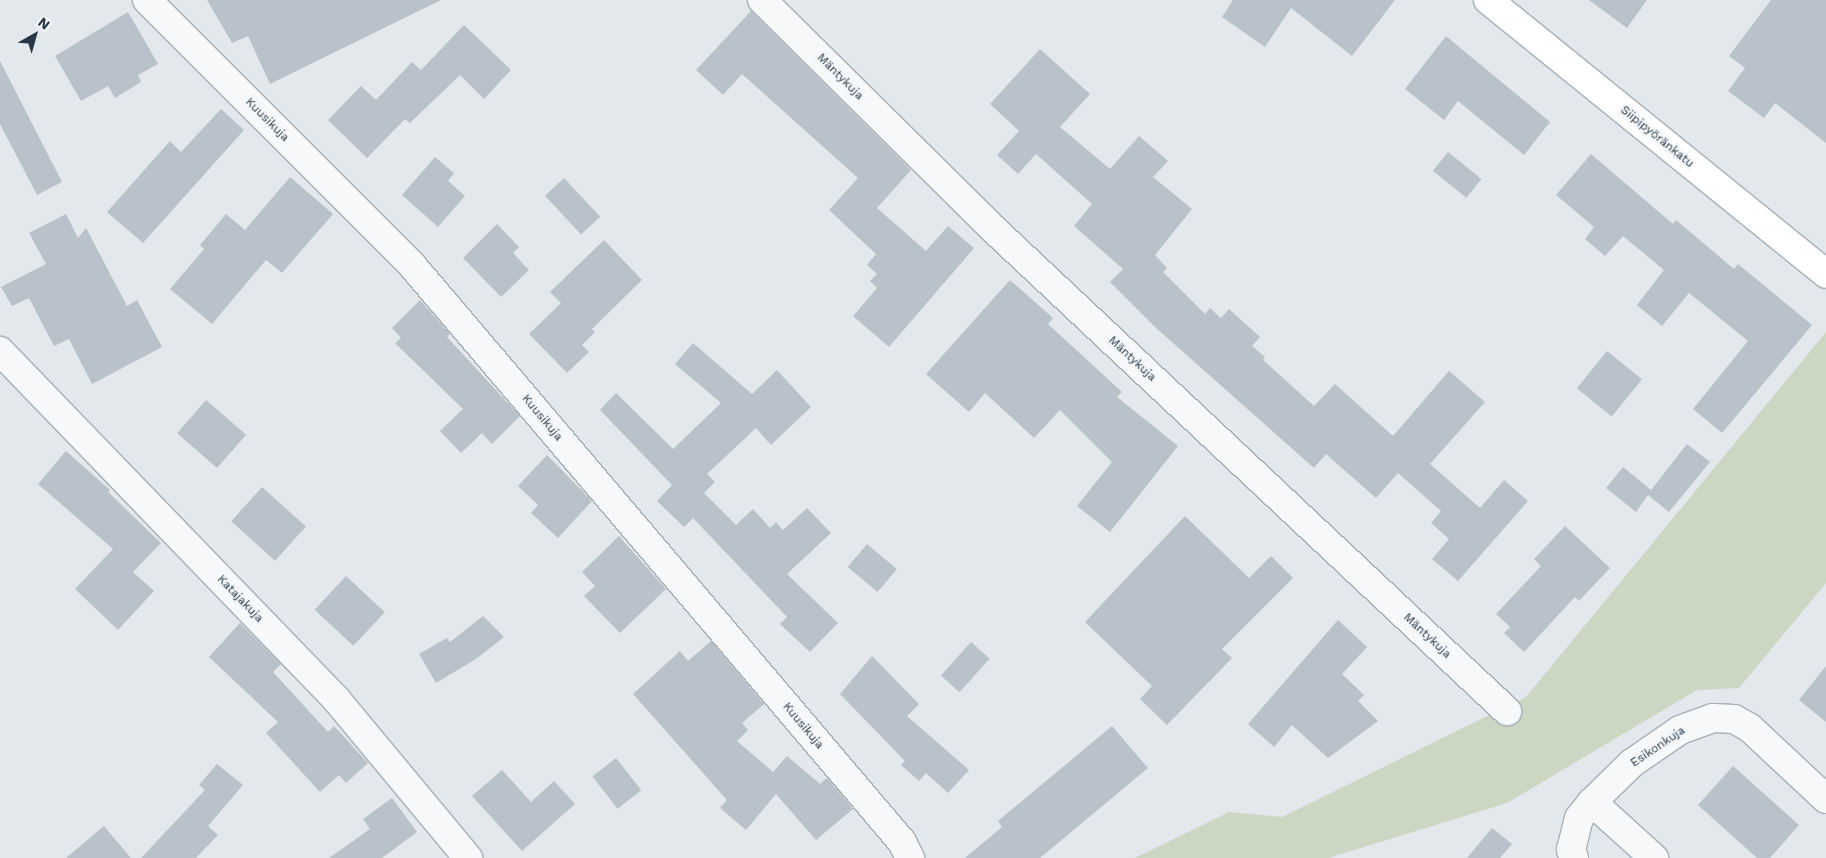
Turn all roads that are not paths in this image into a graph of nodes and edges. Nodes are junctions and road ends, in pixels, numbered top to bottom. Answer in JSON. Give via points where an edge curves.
{"nodes":[{"id":1,"x":148,"y":0,"type":"edge"},
{"id":2,"x":762,"y":0,"type":"edge"},
{"id":3,"x":1488,"y":0,"type":"edge"},
{"id":4,"x":1826,"y":274,"type":"edge"},
{"id":5,"x":0,"y":351,"type":"edge"},
{"id":6,"x":1507,"y":711,"type":"dead end"},
{"id":7,"x":1826,"y":799,"type":"edge"},
{"id":8,"x":1592,"y":802,"type":"junction"},
{"id":9,"x":468,"y":858,"type":"edge"},
{"id":10,"x":910,"y":858,"type":"edge"},
{"id":11,"x":1574,"y":858,"type":"edge"},
{"id":12,"x":1654,"y":858,"type":"edge"}],
"edges":[{"from":1,"to":10,"type":"street","name":"Kuusikuja","via":[[411,264],[895,835]]},
{"from":2,"to":6,"type":"street","name":"Mäntykuja","via":[[988,224]]},
{"from":3,"to":4,"type":"street","name":"Siipipyöränkatu"},
{"from":5,"to":9,"type":"street","name":"Katajakuja","via":[[336,699]]},
{"from":7,"to":8,"type":"street","name":"Esikonkuja","via":[[1750,728],[1734,719],[1713,718],[1680,730],[1632,764]]},
{"from":8,"to":11,"type":"street","name":"Esikonkuja","via":[[1579,818],[1571,850]]},
{"from":8,"to":12,"type":"street"}]}
